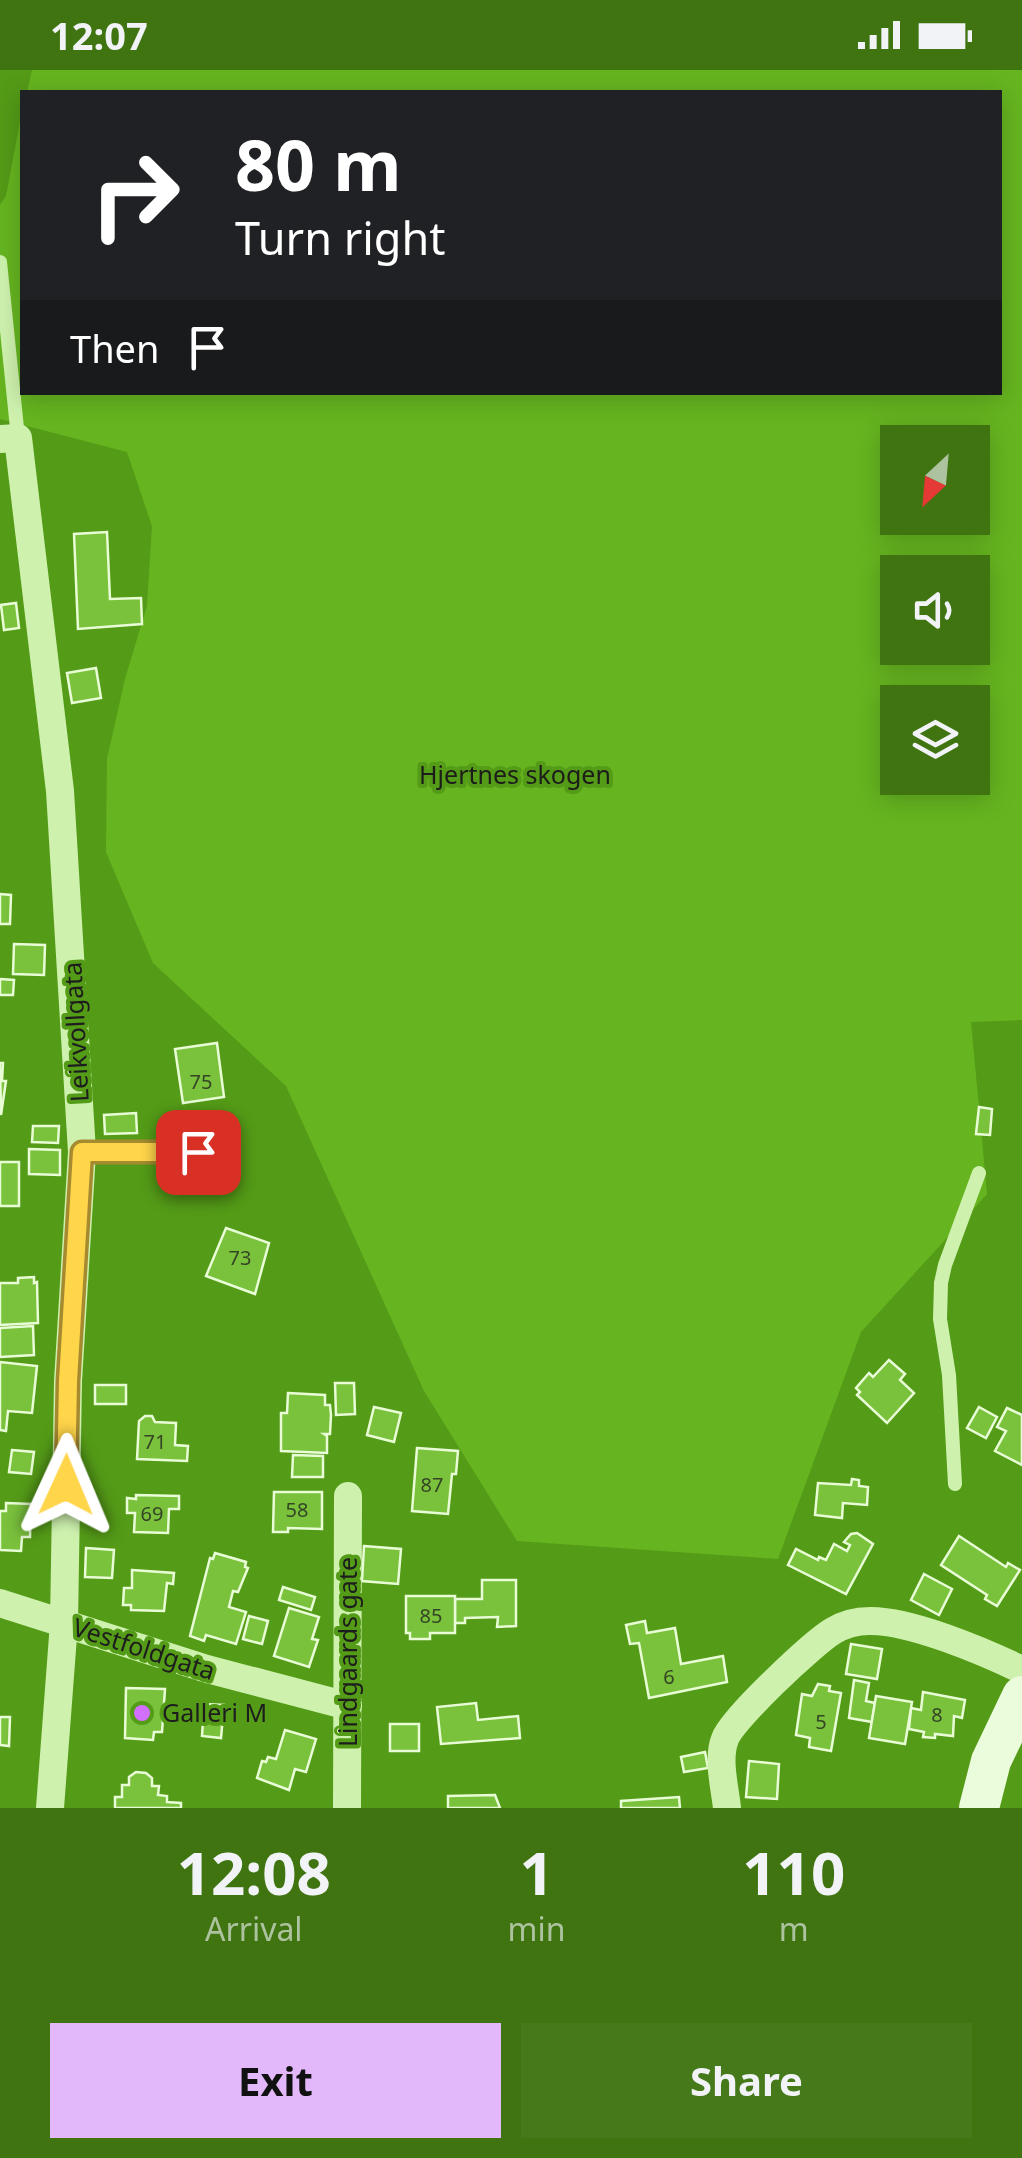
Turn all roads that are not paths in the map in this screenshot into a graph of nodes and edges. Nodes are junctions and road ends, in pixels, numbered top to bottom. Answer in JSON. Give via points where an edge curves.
{"nodes":[{"id":1,"x":0,"y":262,"type":"edge"},
{"id":2,"x":9,"y":439,"type":"edge"},
{"id":3,"x":82,"y":1152,"type":"junction"},
{"id":4,"x":198,"y":1152,"type":"dead end"},
{"id":5,"x":979,"y":1172,"type":"dead end"},
{"id":6,"x":955,"y":1484,"type":"dead end"},
{"id":7,"x":348,"y":1496,"type":"dead end"},
{"id":8,"x":0,"y":1603,"type":"edge"},
{"id":9,"x":64,"y":1623,"type":"junction"},
{"id":10,"x":1022,"y":1670,"type":"edge"},
{"id":11,"x":1022,"y":1696,"type":"edge"},
{"id":12,"x":348,"y":1706,"type":"junction"},
{"id":13,"x":50,"y":1808,"type":"edge"},
{"id":14,"x":347,"y":1808,"type":"edge"},
{"id":15,"x":727,"y":1808,"type":"edge"},
{"id":16,"x":979,"y":1808,"type":"edge"}],
"edges":[{"from":1,"to":2,"type":"lane"},
{"from":2,"to":3,"type":"street","name":"Leikvollgata","via":[[60,790]]},
{"from":3,"to":4,"type":"lane"},
{"from":3,"to":9,"type":"street","name":"Leikvollgata","via":[[68,1381]]},
{"from":5,"to":6,"type":"lane","via":[[941,1283]]},
{"from":7,"to":12,"type":"street","name":"Lindgaards gate"},
{"from":8,"to":9,"type":"street","name":"Vestfoldgata"},
{"from":9,"to":12,"type":"street","name":"Vestfoldgata"},
{"from":9,"to":13,"type":"street","name":"Leikvollgata"},
{"from":10,"to":15,"type":"street","via":[[896,1625],[847,1624],[813,1647],[725,1738]]},
{"from":11,"to":16,"type":"main road"},
{"from":12,"to":14,"type":"street","name":"Lindgaards gate"}]}
